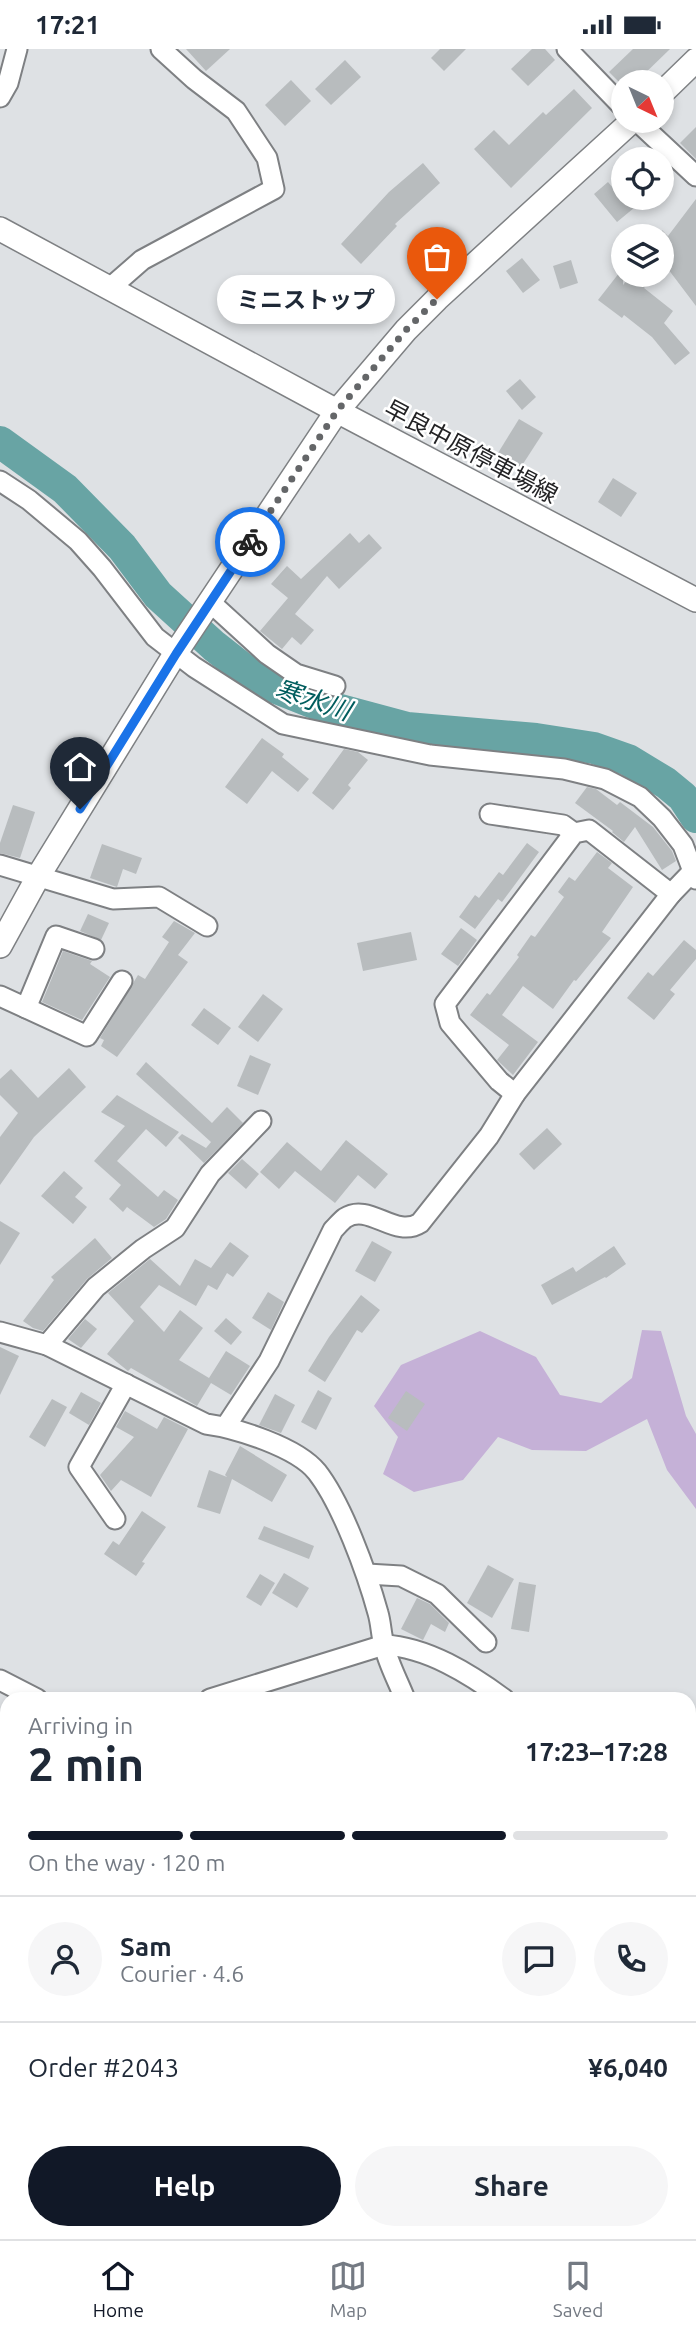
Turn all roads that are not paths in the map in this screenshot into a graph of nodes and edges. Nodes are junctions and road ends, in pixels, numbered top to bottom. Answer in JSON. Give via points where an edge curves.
{"nodes":[{"id":1,"x":17,"y":49,"type":"edge"},
{"id":2,"x":161,"y":49,"type":"edge"},
{"id":3,"x":567,"y":49,"type":"edge"},
{"id":4,"x":696,"y":60,"type":"edge"},
{"id":5,"x":674,"y":81,"type":"edge"},
{"id":6,"x":611,"y":95,"type":"edge"},
{"id":7,"x":0,"y":97,"type":"edge"},
{"id":8,"x":621,"y":133,"type":"edge"},
{"id":9,"x":648,"y":133,"type":"edge"},
{"id":10,"x":696,"y":176,"type":"edge"},
{"id":11,"x":0,"y":229,"type":"edge"},
{"id":12,"x":110,"y":289,"type":"junction"},
{"id":13,"x":337,"y":411,"type":"junction"},
{"id":14,"x":0,"y":481,"type":"edge"},
{"id":15,"x":696,"y":600,"type":"edge"},
{"id":16,"x":210,"y":602,"type":"junction"},
{"id":17,"x":176,"y":654,"type":"junction"},
{"id":18,"x":335,"y":686,"type":"dead end"},
{"id":19,"x":490,"y":814,"type":"dead end"},
{"id":20,"x":574,"y":833,"type":"junction"},
{"id":21,"x":0,"y":865,"type":"edge"},
{"id":22,"x":695,"y":873,"type":"edge"},
{"id":23,"x":39,"y":875,"type":"junction"},
{"id":24,"x":671,"y":894,"type":"junction"},
{"id":25,"x":207,"y":926,"type":"dead end"},
{"id":26,"x":0,"y":946,"type":"edge"},
{"id":27,"x":94,"y":949,"type":"dead end"},
{"id":28,"x":122,"y":981,"type":"dead end"},
{"id":29,"x":0,"y":996,"type":"edge"},
{"id":30,"x":26,"y":1008,"type":"junction"},
{"id":31,"x":514,"y":1094,"type":"junction"},
{"id":32,"x":261,"y":1121,"type":"dead end"},
{"id":33,"x":0,"y":1332,"type":"edge"},
{"id":34,"x":47,"y":1345,"type":"junction"},
{"id":35,"x":126,"y":1384,"type":"junction"},
{"id":36,"x":226,"y":1426,"type":"junction"},
{"id":37,"x":115,"y":1519,"type":"dead end"},
{"id":38,"x":367,"y":1574,"type":"junction"},
{"id":39,"x":486,"y":1642,"type":"dead end"},
{"id":40,"x":384,"y":1645,"type":"junction"},
{"id":41,"x":0,"y":1680,"type":"edge"},
{"id":42,"x":23,"y":1692,"type":"edge"},
{"id":43,"x":233,"y":1692,"type":"edge"},
{"id":44,"x":402,"y":1692,"type":"edge"},
{"id":45,"x":495,"y":1692,"type":"edge"}],
"edges":[{"from":1,"to":7,"type":"street"},
{"from":2,"to":12,"type":"street","via":[[236,111],[267,158],[274,189],[142,260]]},
{"from":3,"to":6,"type":"street"},
{"from":4,"to":5,"type":"main road"},
{"from":8,"to":13,"type":"main road","via":[[437,299]]},
{"from":9,"to":10,"type":"street"},
{"from":11,"to":12,"type":"main road","name":"早良中原停車場線"},
{"from":12,"to":13,"type":"main road","name":"早良中原停車場線"},
{"from":13,"to":15,"type":"main road","name":"早良中原停車場線"},
{"from":13,"to":16,"type":"main road"},
{"from":14,"to":17,"type":"street","via":[[78,541],[155,637]]},
{"from":16,"to":17,"type":"main road"},
{"from":16,"to":18,"type":"street","via":[[267,655],[296,674]]},
{"from":17,"to":22,"type":"street","via":[[283,724],[430,755],[564,769],[606,779],[640,797],[662,818],[683,845]]},
{"from":17,"to":23,"type":"main road"},
{"from":19,"to":20,"type":"street","via":[[563,825]]},
{"from":20,"to":24,"type":"street","via":[[589,830]]},
{"from":20,"to":31,"type":"street","via":[[445,1004],[450,1023]]},
{"from":21,"to":23,"type":"street"},
{"from":22,"to":24,"type":"street"},
{"from":23,"to":25,"type":"street","via":[[113,899],[159,897]]},
{"from":23,"to":26,"type":"main road"},
{"from":24,"to":31,"type":"street"},
{"from":27,"to":30,"type":"street","via":[[56,936]]},
{"from":28,"to":30,"type":"street","via":[[87,1036]]},
{"from":29,"to":30,"type":"street"},
{"from":31,"to":36,"type":"street","via":[[489,1136],[420,1223],[402,1229],[364,1215],[347,1216],[333,1230],[269,1361]]},
{"from":32,"to":34,"type":"street","via":[[210,1174],[175,1228],[96,1287]]},
{"from":33,"to":34,"type":"street"},
{"from":34,"to":35,"type":"street"},
{"from":35,"to":36,"type":"street","via":[[206,1423]]},
{"from":35,"to":37,"type":"street","via":[[79,1467]]},
{"from":36,"to":38,"type":"street","via":[[286,1450],[316,1471]]},
{"from":38,"to":39,"type":"street","via":[[401,1576],[437,1594]]},
{"from":38,"to":40,"type":"street"},
{"from":40,"to":43,"type":"street"},
{"from":40,"to":44,"type":"street"},
{"from":40,"to":45,"type":"street","via":[[405,1646],[474,1676]]},
{"from":41,"to":42,"type":"street"}]}
